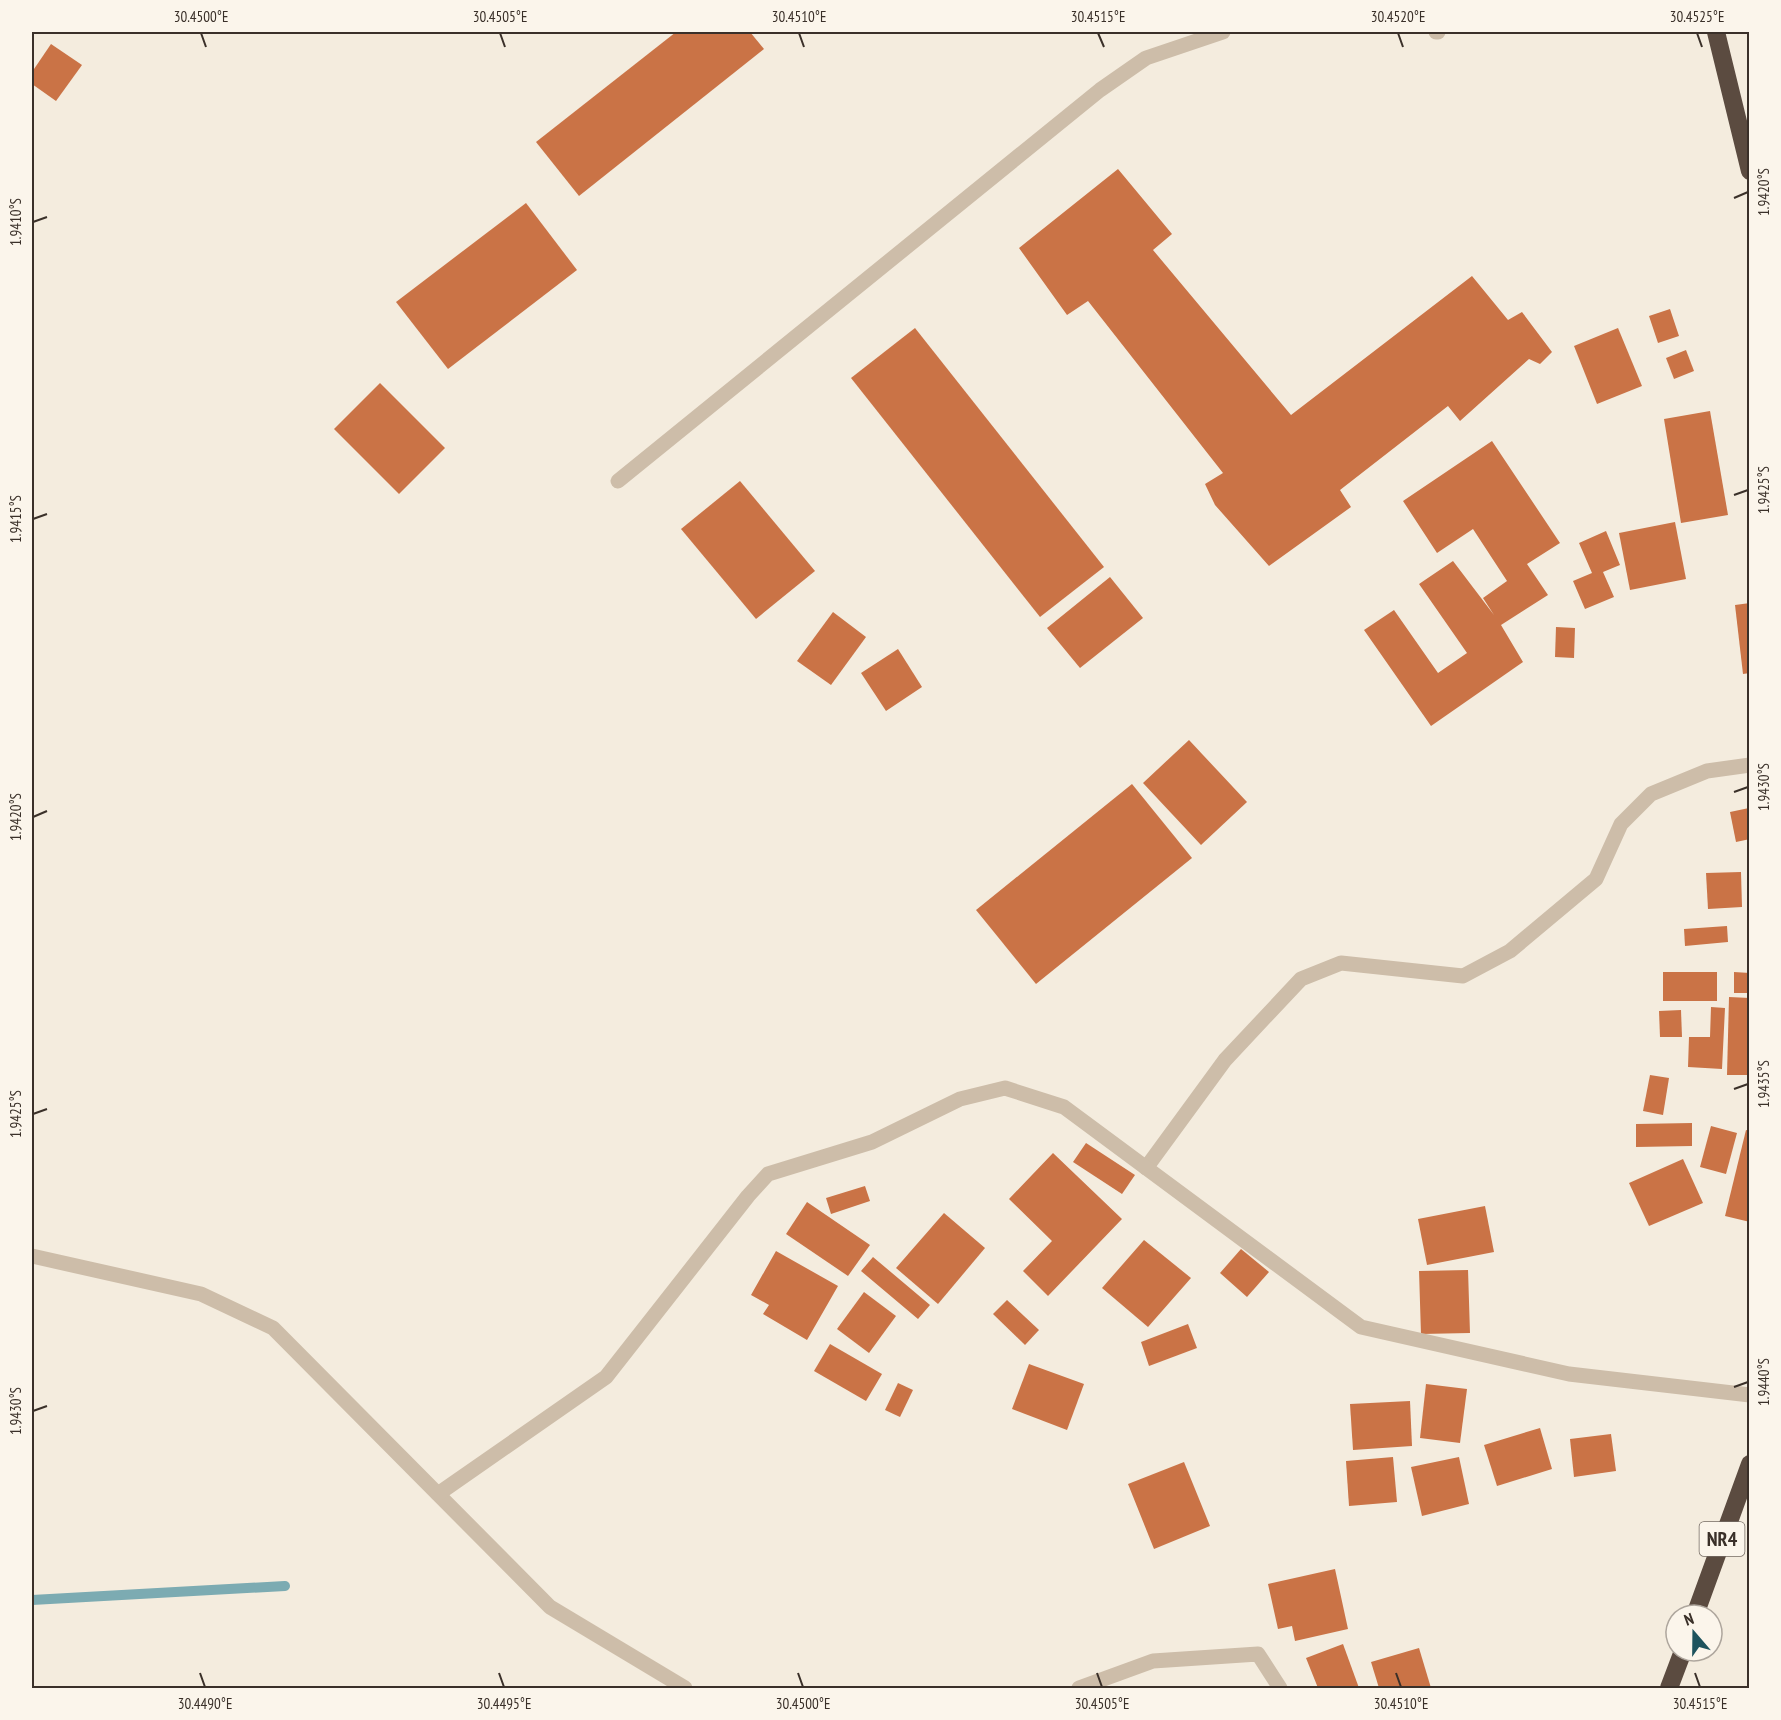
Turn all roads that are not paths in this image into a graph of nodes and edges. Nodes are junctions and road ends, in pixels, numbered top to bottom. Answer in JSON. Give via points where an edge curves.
{"nodes":[{"id":1,"x":1223,"y":32,"type":"edge"},
{"id":2,"x":1716,"y":32,"type":"edge"},
{"id":3,"x":1749,"y":171,"type":"edge"},
{"id":4,"x":618,"y":481,"type":"dead end"},
{"id":5,"x":1749,"y":765,"type":"edge"},
{"id":6,"x":1146,"y":1168,"type":"junction"},
{"id":7,"x":32,"y":1256,"type":"edge"},
{"id":8,"x":1749,"y":1395,"type":"edge"},
{"id":9,"x":1749,"y":1464,"type":"edge"},
{"id":10,"x":438,"y":1494,"type":"junction"},
{"id":11,"x":1699,"y":1603,"type":"edge"},
{"id":12,"x":1679,"y":1663,"type":"edge"},
{"id":13,"x":685,"y":1689,"type":"edge"},
{"id":14,"x":1078,"y":1689,"type":"edge"},
{"id":15,"x":1280,"y":1689,"type":"edge"},
{"id":16,"x":1669,"y":1689,"type":"edge"}],
"edges":[{"from":1,"to":4,"type":"street","via":[[1146,58],[1100,90]]},
{"from":2,"to":3,"type":"highway"},
{"from":5,"to":6,"type":"street","via":[[1707,771],[1651,794],[1622,824],[1596,879],[1510,951],[1463,976],[1341,963],[1301,979],[1225,1060]]},
{"from":6,"to":8,"type":"street","via":[[1361,1327],[1569,1374]]},
{"from":6,"to":10,"type":"street","via":[[1064,1107],[1005,1088],[960,1099],[872,1142],[768,1174],[606,1377]]},
{"from":7,"to":10,"type":"street","via":[[201,1294],[273,1328]]},
{"from":9,"to":11,"type":"highway","number":"NR4"},
{"from":10,"to":13,"type":"street","via":[[550,1606]]},
{"from":12,"to":16,"type":"highway"},
{"from":14,"to":15,"type":"street","via":[[1153,1661],[1258,1654]]}]}
